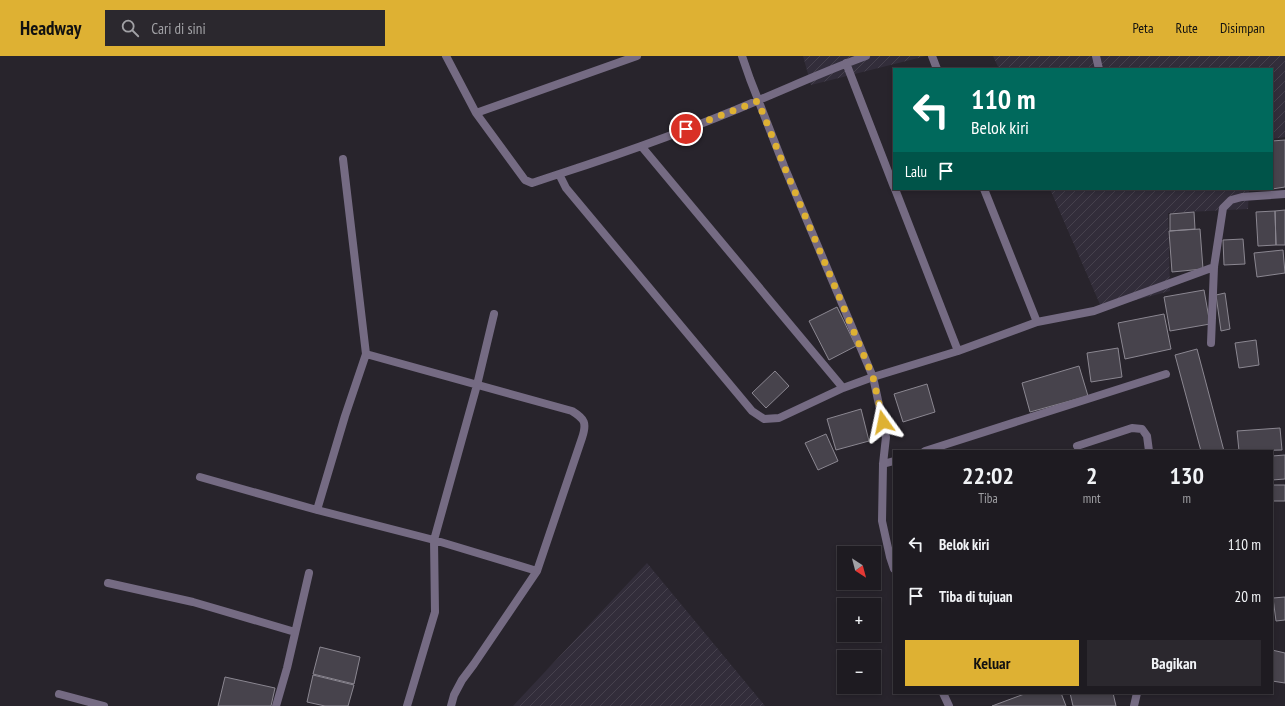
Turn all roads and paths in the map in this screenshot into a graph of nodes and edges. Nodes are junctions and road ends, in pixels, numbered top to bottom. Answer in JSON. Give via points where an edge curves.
{"nodes":[{"id":1,"x":446,"y":56,"type":"edge"},
{"id":2,"x":637,"y":56,"type":"edge"},
{"id":3,"x":742,"y":56,"type":"edge"},
{"id":4,"x":866,"y":56,"type":"edge"},
{"id":5,"x":932,"y":56,"type":"edge"},
{"id":6,"x":1096,"y":56,"type":"edge"},
{"id":7,"x":846,"y":63,"type":"junction"},
{"id":8,"x":937,"y":68,"type":"edge"},
{"id":9,"x":1099,"y":68,"type":"edge"},
{"id":10,"x":758,"y":101,"type":"junction"},
{"id":11,"x":476,"y":112,"type":"junction"},
{"id":12,"x":642,"y":146,"type":"junction"},
{"id":13,"x":342,"y":159,"type":"dead end"},
{"id":14,"x":559,"y":174,"type":"junction"},
{"id":15,"x":893,"y":185,"type":"edge"},
{"id":16,"x":895,"y":190,"type":"edge"},
{"id":17,"x":984,"y":190,"type":"edge"},
{"id":18,"x":1285,"y":194,"type":"edge"},
{"id":19,"x":1214,"y":267,"type":"junction"},
{"id":20,"x":494,"y":314,"type":"dead end"},
{"id":21,"x":1037,"y":322,"type":"junction"},
{"id":22,"x":1211,"y":343,"type":"dead end"},
{"id":23,"x":958,"y":351,"type":"junction"},
{"id":24,"x":366,"y":354,"type":"junction"},
{"id":25,"x":1166,"y":374,"type":"dead end"},
{"id":26,"x":873,"y":377,"type":"junction"},
{"id":27,"x":478,"y":385,"type":"junction"},
{"id":28,"x":844,"y":388,"type":"junction"},
{"id":29,"x":1076,"y":446,"type":"dead end"},
{"id":30,"x":927,"y":450,"type":"edge"},
{"id":31,"x":1150,"y":450,"type":"edge"},
{"id":32,"x":893,"y":461,"type":"edge"},
{"id":33,"x":883,"y":464,"type":"junction"},
{"id":34,"x":200,"y":477,"type":"dead end"},
{"id":35,"x":317,"y":510,"type":"junction"},
{"id":36,"x":434,"y":540,"type":"junction"},
{"id":37,"x":893,"y":566,"type":"edge"},
{"id":38,"x":537,"y":571,"type":"junction"},
{"id":39,"x":309,"y":573,"type":"dead end"},
{"id":40,"x":108,"y":583,"type":"dead end"},
{"id":41,"x":294,"y":632,"type":"junction"},
{"id":42,"x":59,"y":694,"type":"dead end"},
{"id":43,"x":943,"y":694,"type":"edge"},
{"id":44,"x":1137,"y":694,"type":"edge"},
{"id":45,"x":104,"y":706,"type":"edge"},
{"id":46,"x":276,"y":706,"type":"edge"},
{"id":47,"x":407,"y":706,"type":"edge"},
{"id":48,"x":451,"y":706,"type":"edge"},
{"id":49,"x":949,"y":706,"type":"edge"},
{"id":50,"x":1134,"y":706,"type":"edge"}],
"edges":[{"from":1,"to":11,"type":"street"},
{"from":2,"to":11,"type":"street"},
{"from":3,"to":10,"type":"street"},
{"from":4,"to":7,"type":"street"},
{"from":5,"to":8,"type":"street"},
{"from":6,"to":9,"type":"street"},
{"from":7,"to":10,"type":"street"},
{"from":7,"to":15,"type":"street"},
{"from":10,"to":12,"type":"street"},
{"from":10,"to":26,"type":"street"},
{"from":11,"to":14,"type":"street","via":[[525,180],[532,183]]},
{"from":12,"to":14,"type":"street"},
{"from":12,"to":28,"type":"street"},
{"from":13,"to":24,"type":"street"},
{"from":14,"to":28,"type":"street","via":[[566,188],[752,411],[764,419],[779,418]]},
{"from":16,"to":23,"type":"street"},
{"from":17,"to":21,"type":"street"},
{"from":18,"to":19,"type":"street","via":[[1242,197],[1231,200],[1223,208]]},
{"from":19,"to":21,"type":"street","via":[[1094,311]]},
{"from":19,"to":22,"type":"street"},
{"from":20,"to":27,"type":"street"},
{"from":21,"to":23,"type":"street"},
{"from":23,"to":26,"type":"street"},
{"from":24,"to":27,"type":"street"},
{"from":24,"to":35,"type":"street"},
{"from":25,"to":30,"type":"street"},
{"from":26,"to":28,"type":"street"},
{"from":26,"to":33,"type":"street","via":[[886,437]]},
{"from":27,"to":36,"type":"street"},
{"from":27,"to":38,"type":"street","via":[[572,411],[584,422],[582,438]]},
{"from":29,"to":31,"type":"street","via":[[1132,428],[1142,429],[1147,436]]},
{"from":32,"to":33,"type":"street"},
{"from":33,"to":37,"type":"street","via":[[882,521]]},
{"from":34,"to":35,"type":"street"},
{"from":35,"to":36,"type":"street"},
{"from":36,"to":38,"type":"street"},
{"from":36,"to":47,"type":"street","via":[[435,612]]},
{"from":38,"to":48,"type":"street","via":[[462,680]]},
{"from":39,"to":41,"type":"street"},
{"from":40,"to":41,"type":"street","via":[[192,602]]},
{"from":41,"to":46,"type":"street"},
{"from":42,"to":45,"type":"street"},
{"from":43,"to":49,"type":"street"},
{"from":44,"to":50,"type":"street"}]}
